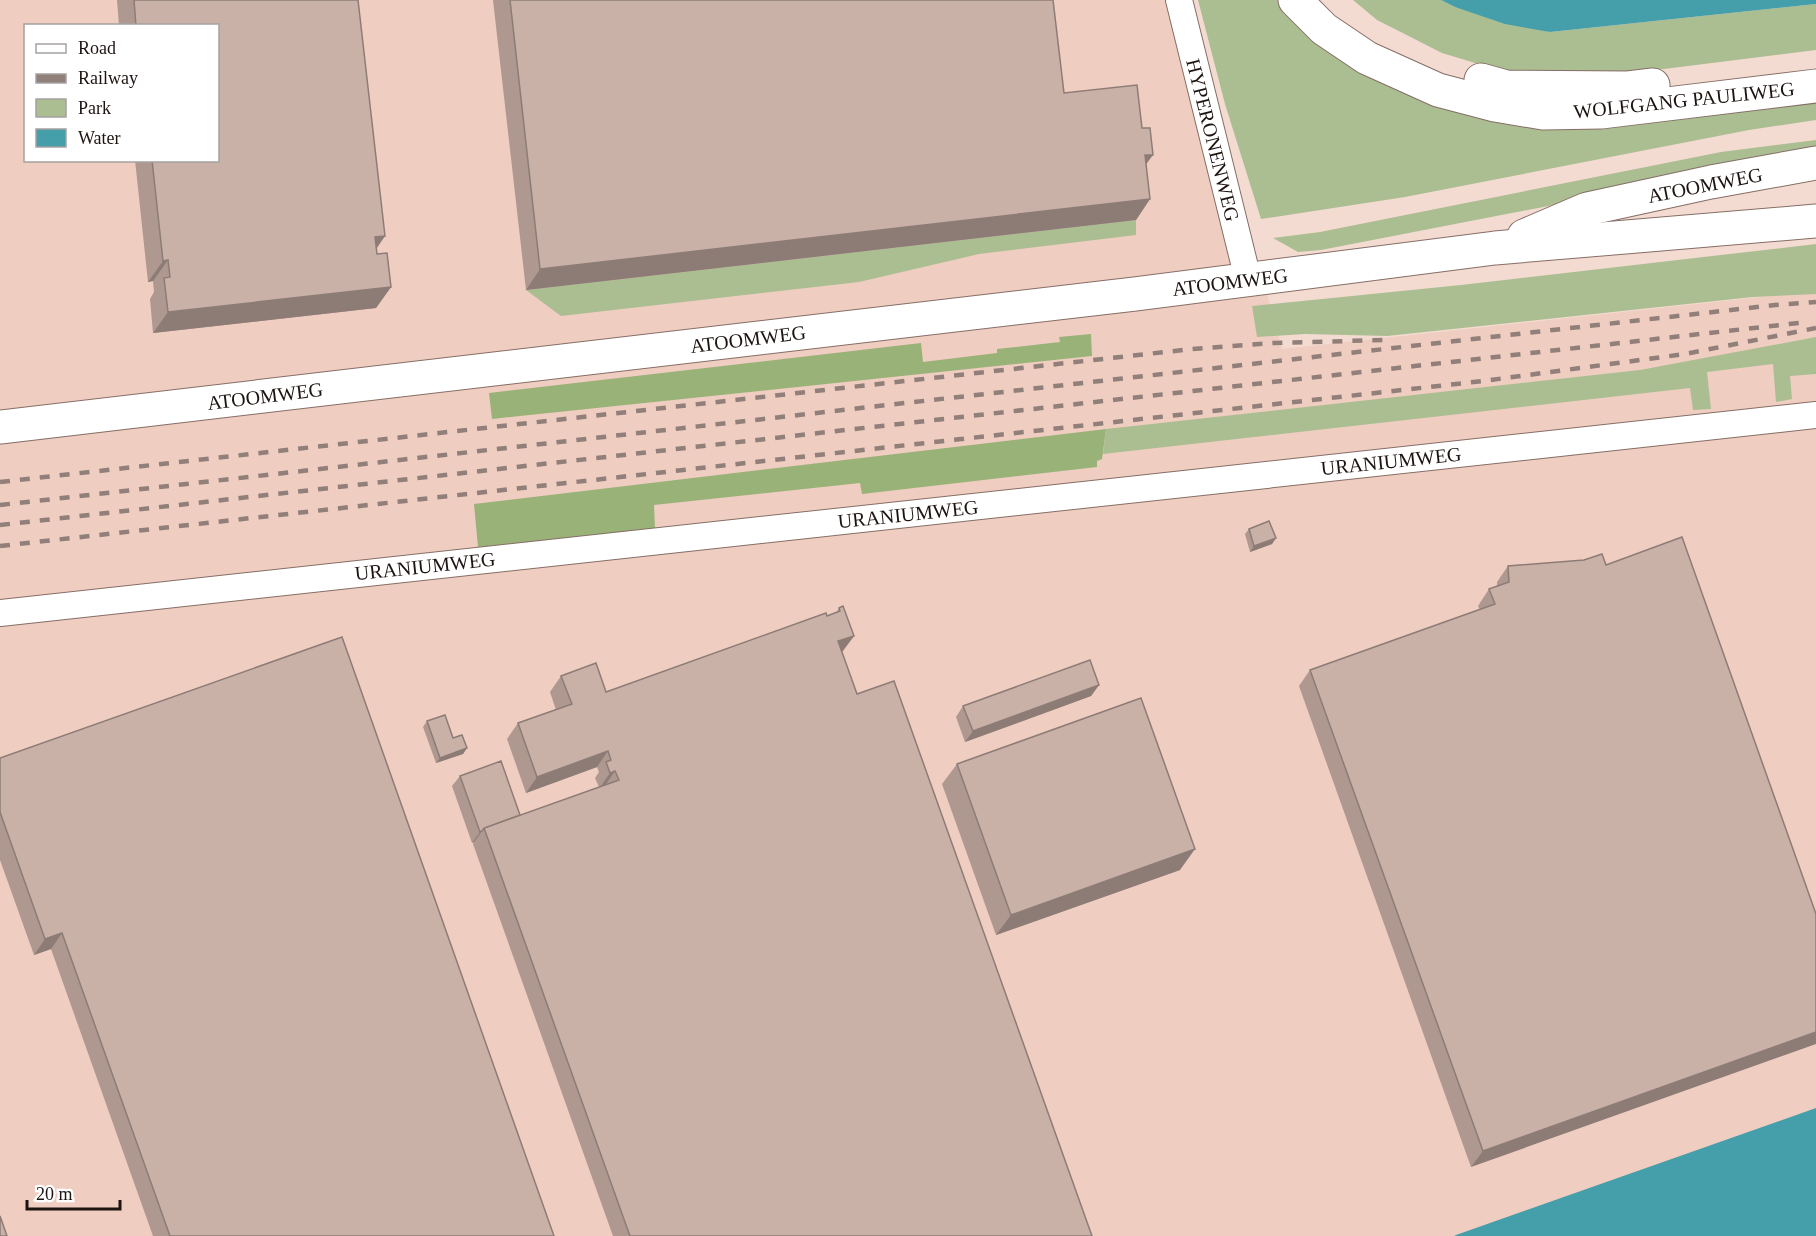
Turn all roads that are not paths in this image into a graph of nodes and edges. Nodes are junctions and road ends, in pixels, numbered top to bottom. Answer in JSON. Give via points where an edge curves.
{"nodes":[{"id":1,"x":1179,"y":0,"type":"edge"},
{"id":2,"x":1295,"y":0,"type":"edge"},
{"id":3,"x":1323,"y":0,"type":"edge"},
{"id":4,"x":1816,"y":66,"type":"edge"},
{"id":5,"x":1816,"y":87,"type":"edge"},
{"id":6,"x":1816,"y":163,"type":"edge"},
{"id":7,"x":1816,"y":220,"type":"edge"},
{"id":8,"x":1495,"y":248,"type":"junction"},
{"id":9,"x":1248,"y":279,"type":"junction"},
{"id":10,"x":1816,"y":415,"type":"edge"},
{"id":11,"x":0,"y":427,"type":"edge"},
{"id":12,"x":0,"y":613,"type":"edge"}],
"edges":[{"from":1,"to":9,"type":"street","name":"HYPERONENWEG"},
{"from":2,"to":5,"type":"street","name":"WOLFGANG PAULIWEG","via":[[1324,28],[1367,58],[1438,90],[1495,105],[1543,113],[1601,112]]},
{"from":3,"to":4,"type":"street","name":"WOLFGANG PAULIWEG","via":[[1382,41],[1440,68],[1506,87],[1628,88]]},
{"from":6,"to":8,"type":"street","name":"ATOOMWEG","via":[[1587,209]]},
{"from":7,"to":8,"type":"street","name":"ATOOMWEG"},
{"from":8,"to":9,"type":"street","name":"ATOOMWEG"},
{"from":9,"to":11,"type":"street","name":"ATOOMWEG"},
{"from":10,"to":12,"type":"street","name":"URANIUMWEG"}]}
